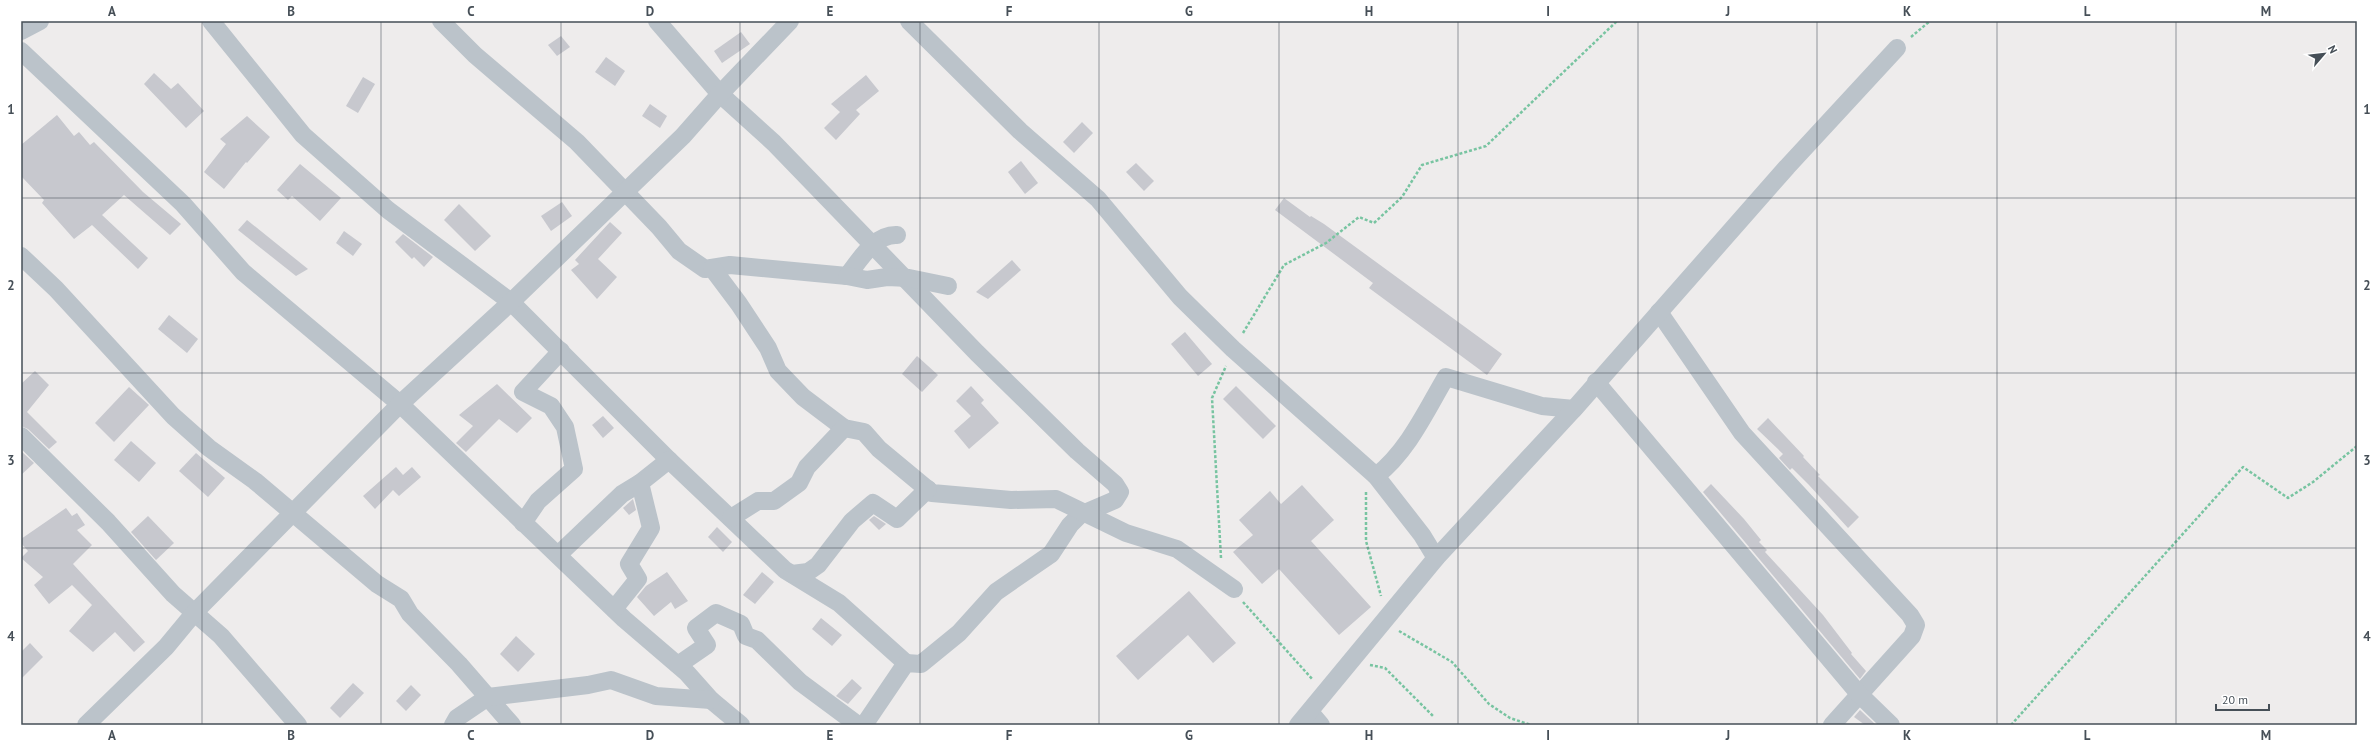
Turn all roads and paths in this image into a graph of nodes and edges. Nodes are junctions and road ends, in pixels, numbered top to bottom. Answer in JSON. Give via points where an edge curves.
{"nodes":[{"id":1,"x":40,"y":21,"type":"edge"},
{"id":2,"x":211,"y":21,"type":"edge"},
{"id":3,"x":441,"y":21,"type":"edge"},
{"id":4,"x":657,"y":21,"type":"edge"},
{"id":5,"x":790,"y":21,"type":"edge"},
{"id":6,"x":909,"y":21,"type":"edge"},
{"id":7,"x":1617,"y":21,"type":"edge"},
{"id":8,"x":1930,"y":21,"type":"edge"},
{"id":9,"x":21,"y":31,"type":"edge"},
{"id":10,"x":1897,"y":48,"type":"joint"},
{"id":11,"x":21,"y":51,"type":"edge"},
{"id":12,"x":720,"y":94,"type":"junction"},
{"id":13,"x":625,"y":192,"type":"junction"},
{"id":14,"x":897,"y":235,"type":"dead end"},
{"id":15,"x":871,"y":246,"type":"junction"},
{"id":16,"x":21,"y":256,"type":"edge"},
{"id":17,"x":712,"y":268,"type":"junction"},
{"id":18,"x":847,"y":276,"type":"junction"},
{"id":19,"x":904,"y":278,"type":"junction"},
{"id":20,"x":948,"y":286,"type":"dead end"},
{"id":21,"x":511,"y":302,"type":"junction"},
{"id":22,"x":1658,"y":312,"type":"junction"},
{"id":23,"x":1233,"y":349,"type":"junction"},
{"id":24,"x":561,"y":351,"type":"junction"},
{"id":25,"x":1596,"y":382,"type":"junction"},
{"id":26,"x":400,"y":404,"type":"junction"},
{"id":27,"x":1574,"y":409,"type":"junction"},
{"id":28,"x":844,"y":428,"type":"junction"},
{"id":29,"x":21,"y":436,"type":"edge"},
{"id":30,"x":2357,"y":446,"type":"edge"},
{"id":31,"x":669,"y":460,"type":"junction"},
{"id":32,"x":1376,"y":476,"type":"junction"},
{"id":33,"x":640,"y":483,"type":"junction"},
{"id":34,"x":928,"y":489,"type":"junction"},
{"id":35,"x":292,"y":513,"type":"junction"},
{"id":36,"x":1084,"y":513,"type":"junction"},
{"id":37,"x":731,"y":518,"type":"junction"},
{"id":38,"x":524,"y":523,"type":"junction"},
{"id":39,"x":558,"y":555,"type":"junction"},
{"id":40,"x":1436,"y":558,"type":"junction"},
{"id":41,"x":1222,"y":565,"type":"dead end"},
{"id":42,"x":792,"y":574,"type":"junction"},
{"id":43,"x":1234,"y":589,"type":"joint"},
{"id":44,"x":614,"y":609,"type":"junction"},
{"id":45,"x":195,"y":612,"type":"junction"},
{"id":46,"x":1384,"y":622,"type":"junction"},
{"id":47,"x":1352,"y":660,"type":"junction"},
{"id":48,"x":906,"y":663,"type":"junction"},
{"id":49,"x":678,"y":665,"type":"junction"},
{"id":50,"x":1312,"y":685,"type":"dead end"},
{"id":51,"x":1859,"y":694,"type":"junction"},
{"id":52,"x":488,"y":697,"type":"junction"},
{"id":53,"x":711,"y":700,"type":"junction"},
{"id":54,"x":1434,"y":717,"type":"dead end"},
{"id":55,"x":1310,"y":721,"type":"edge"},
{"id":56,"x":86,"y":725,"type":"edge"},
{"id":57,"x":298,"y":725,"type":"edge"},
{"id":58,"x":453,"y":725,"type":"edge"},
{"id":59,"x":512,"y":725,"type":"edge"},
{"id":60,"x":741,"y":725,"type":"edge"},
{"id":61,"x":858,"y":725,"type":"edge"},
{"id":62,"x":864,"y":725,"type":"edge"},
{"id":63,"x":1531,"y":725,"type":"edge"},
{"id":64,"x":1832,"y":725,"type":"edge"},
{"id":65,"x":1891,"y":725,"type":"edge"},
{"id":66,"x":2010,"y":725,"type":"edge"}],
"edges":[{"from":1,"to":9,"type":"street"},
{"from":2,"to":21,"type":"street","via":[[303,135],[388,210]]},
{"from":3,"to":13,"type":"street","via":[[474,55],[577,142]]},
{"from":4,"to":12,"type":"street"},
{"from":5,"to":12,"type":"street"},
{"from":6,"to":23,"type":"street","via":[[1020,131],[1098,199],[1180,297]]},
{"from":7,"to":23,"type":"path","via":[[1486,146],[1422,165],[1402,197],[1374,223],[1359,217],[1326,243],[1284,265]]},
{"from":8,"to":10,"type":"path"},
{"from":10,"to":22,"type":"street"},
{"from":11,"to":26,"type":"street","via":[[183,204],[243,272]]},
{"from":12,"to":13,"type":"street","via":[[683,136]]},
{"from":12,"to":15,"type":"street","via":[[779,148]]},
{"from":13,"to":17,"type":"street","via":[[679,252],[705,269]]},
{"from":13,"to":21,"type":"street"},
{"from":14,"to":15,"type":"street","via":[[888,234]]},
{"from":15,"to":18,"type":"street"},
{"from":15,"to":19,"type":"street"},
{"from":16,"to":35,"type":"street","via":[[56,289],[173,416],[209,448],[255,481]]},
{"from":17,"to":18,"type":"street","via":[[730,265]]},
{"from":17,"to":28,"type":"street","via":[[768,348],[778,371],[803,397]]},
{"from":18,"to":19,"type":"street","via":[[867,280]]},
{"from":19,"to":20,"type":"street"},
{"from":19,"to":36,"type":"street","via":[[1077,451],[1115,484],[1120,492],[1115,500]]},
{"from":21,"to":24,"type":"street"},
{"from":21,"to":26,"type":"street"},
{"from":22,"to":25,"type":"street"},
{"from":22,"to":51,"type":"street","via":[[1742,434],[1910,615],[1916,625],[1912,636]]},
{"from":23,"to":32,"type":"street"},
{"from":23,"to":41,"type":"path","via":[[1212,398]]},
{"from":24,"to":31,"type":"street"},
{"from":24,"to":38,"type":"street","via":[[523,392],[550,406],[565,427],[574,468],[538,501]]},
{"from":25,"to":27,"type":"street"},
{"from":25,"to":51,"type":"street"},
{"from":26,"to":35,"type":"street"},
{"from":26,"to":38,"type":"street"},
{"from":27,"to":32,"type":"street","via":[[1542,406],[1446,377],[1412,434],[1389,465]]},
{"from":27,"to":40,"type":"street"},
{"from":28,"to":34,"type":"street","via":[[864,432]]},
{"from":28,"to":37,"type":"street","via":[[807,467],[799,483],[774,501],[758,501]]},
{"from":29,"to":45,"type":"street","via":[[108,522],[173,594]]},
{"from":30,"to":66,"type":"path","via":[[2313,482],[2288,498],[2243,467]]},
{"from":31,"to":33,"type":"street"},
{"from":31,"to":37,"type":"street"},
{"from":32,"to":40,"type":"street","via":[[1422,535]]},
{"from":32,"to":46,"type":"path","via":[[1365,492],[1366,541],[1380,586]]},
{"from":33,"to":39,"type":"street","via":[[622,494]]},
{"from":33,"to":44,"type":"street","via":[[651,528],[629,564],[638,579]]},
{"from":34,"to":36,"type":"street","via":[[932,493],[1011,500],[1056,499]]},
{"from":34,"to":42,"type":"street","via":[[897,519],[873,503],[852,521],[818,565],[808,572]]},
{"from":35,"to":45,"type":"street"},
{"from":35,"to":52,"type":"street","via":[[376,584],[401,599],[410,614]]},
{"from":36,"to":43,"type":"street","via":[[1126,533],[1177,549]]},
{"from":36,"to":48,"type":"street","via":[[1070,525],[1051,554],[996,592],[959,633],[921,664]]},
{"from":37,"to":42,"type":"street"},
{"from":38,"to":39,"type":"street"},
{"from":39,"to":44,"type":"street"},
{"from":40,"to":46,"type":"street"},
{"from":42,"to":48,"type":"street","via":[[839,603]]},
{"from":43,"to":50,"type":"path","via":[[1245,605],[1313,678]]},
{"from":44,"to":49,"type":"street"},
{"from":45,"to":56,"type":"street","via":[[166,647]]},
{"from":45,"to":57,"type":"street","via":[[221,636]]},
{"from":46,"to":47,"type":"street"},
{"from":46,"to":63,"type":"path","via":[[1452,662],[1489,704],[1510,718]]},
{"from":47,"to":54,"type":"path","via":[[1385,668]]},
{"from":47,"to":55,"type":"street"},
{"from":48,"to":62,"type":"street"},
{"from":49,"to":53,"type":"street"},
{"from":49,"to":61,"type":"street","via":[[707,645],[696,628],[716,614],[741,624],[746,636],[757,640],[800,682]]},
{"from":51,"to":64,"type":"street"},
{"from":51,"to":65,"type":"street"},
{"from":52,"to":53,"type":"street","via":[[611,680],[656,696]]},
{"from":52,"to":58,"type":"street","via":[[458,718]]},
{"from":52,"to":59,"type":"street"},
{"from":53,"to":60,"type":"street"}]}
